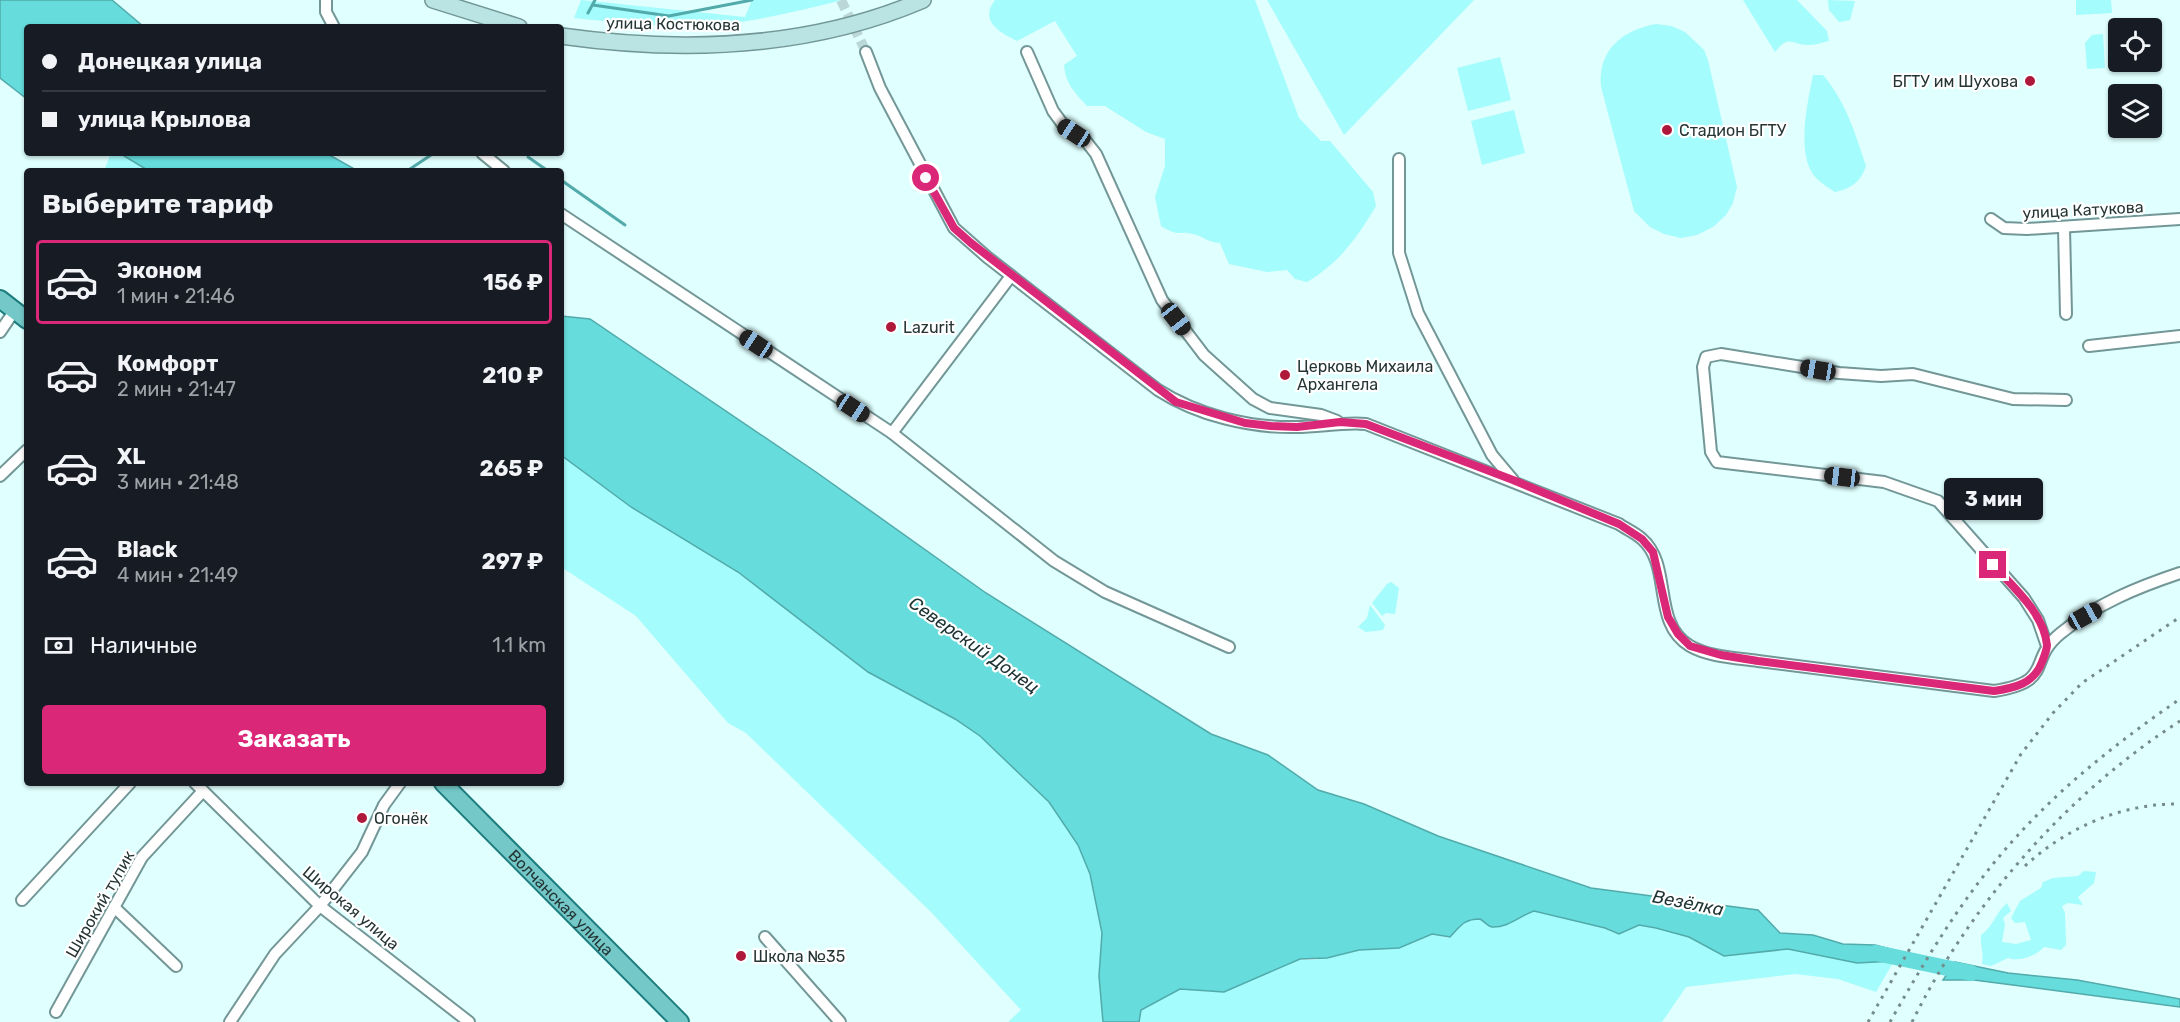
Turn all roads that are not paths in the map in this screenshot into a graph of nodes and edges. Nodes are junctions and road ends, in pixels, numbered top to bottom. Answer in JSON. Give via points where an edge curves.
{"nodes":[{"id":1,"x":326,"y":0,"type":"edge"},
{"id":2,"x":433,"y":0,"type":"edge"},
{"id":3,"x":923,"y":0,"type":"edge"},
{"id":4,"x":332,"y":24,"type":"edge"},
{"id":5,"x":509,"y":24,"type":"edge"},
{"id":6,"x":564,"y":36,"type":"edge"},
{"id":7,"x":866,"y":52,"type":"tunnel mouth"},
{"id":8,"x":1027,"y":52,"type":"dead end"},
{"id":9,"x":486,"y":156,"type":"edge"},
{"id":10,"x":1399,"y":159,"type":"dead end"},
{"id":11,"x":500,"y":168,"type":"edge"},
{"id":12,"x":564,"y":216,"type":"edge"},
{"id":13,"x":1991,"y":219,"type":"dead end"},
{"id":14,"x":2180,"y":219,"type":"edge"},
{"id":15,"x":2064,"y":228,"type":"junction"},
{"id":16,"x":1011,"y":276,"type":"junction"},
{"id":17,"x":0,"y":299,"type":"edge"},
{"id":18,"x":2066,"y":314,"type":"dead end"},
{"id":19,"x":21,"y":315,"type":"edge"},
{"id":20,"x":0,"y":332,"type":"edge"},
{"id":21,"x":2180,"y":336,"type":"edge"},
{"id":22,"x":2089,"y":346,"type":"dead end"},
{"id":23,"x":2066,"y":400,"type":"dead end"},
{"id":24,"x":1340,"y":422,"type":"junction"},
{"id":25,"x":892,"y":433,"type":"junction"},
{"id":26,"x":24,"y":453,"type":"edge"},
{"id":27,"x":0,"y":476,"type":"edge"},
{"id":28,"x":1513,"y":480,"type":"junction"},
{"id":29,"x":2180,"y":573,"type":"edge"},
{"id":30,"x":2047,"y":646,"type":"junction"},
{"id":31,"x":1229,"y":647,"type":"dead end"},
{"id":32,"x":127,"y":786,"type":"edge"},
{"id":33,"x":198,"y":786,"type":"edge"},
{"id":34,"x":398,"y":786,"type":"edge"},
{"id":35,"x":446,"y":786,"type":"edge"},
{"id":36,"x":203,"y":791,"type":"junction"},
{"id":37,"x":22,"y":900,"type":"dead end"},
{"id":38,"x":320,"y":906,"type":"junction"},
{"id":39,"x":114,"y":907,"type":"junction"},
{"id":40,"x":765,"y":937,"type":"dead end"},
{"id":41,"x":176,"y":966,"type":"dead end"},
{"id":42,"x":57,"y":1012,"type":"dead end"},
{"id":43,"x":675,"y":1020,"type":"edge"},
{"id":44,"x":230,"y":1022,"type":"edge"},
{"id":45,"x":469,"y":1022,"type":"edge"},
{"id":46,"x":840,"y":1022,"type":"edge"}],
"edges":[{"from":1,"to":4,"type":"street","via":[[326,12]]},
{"from":2,"to":5,"type":"main road"},
{"from":3,"to":6,"type":"main road","name":"улица Костюкова","via":[[842,27],[742,44],[621,44]]},
{"from":7,"to":16,"type":"street","via":[[885,98],[954,228]]},
{"from":8,"to":24,"type":"street","via":[[1053,111],[1096,154],[1162,300],[1204,355],[1253,399],[1270,408],[1321,415]]},
{"from":9,"to":11,"type":"street"},
{"from":10,"to":28,"type":"street","via":[[1399,253],[1418,313],[1492,455]]},
{"from":12,"to":25,"type":"street"},
{"from":13,"to":15,"type":"street","name":"улица Катукова","via":[[2004,228]]},
{"from":14,"to":15,"type":"street","name":"улица Катукова"},
{"from":15,"to":18,"type":"street"},
{"from":16,"to":24,"type":"street","via":[[1176,402],[1237,421],[1271,426]]},
{"from":16,"to":25,"type":"street"},
{"from":17,"to":19,"type":"main road"},
{"from":19,"to":20,"type":"street"},
{"from":21,"to":22,"type":"street"},
{"from":23,"to":30,"type":"street","via":[[2013,399],[1913,374],[1839,373],[1721,354],[1706,357],[1703,367],[1711,452],[1717,462],[1884,482],[1938,501],[2024,598],[2038,620]]},
{"from":24,"to":28,"type":"street","via":[[1366,424]]},
{"from":25,"to":31,"type":"street","via":[[1054,561],[1105,592]]},
{"from":26,"to":27,"type":"street"},
{"from":28,"to":30,"type":"street","via":[[1619,524],[1642,539],[1653,552],[1668,617],[1690,646],[1749,660],[1994,691],[2027,682],[2040,669]]},
{"from":29,"to":30,"type":"street","via":[[2134,589],[2085,616]]},
{"from":32,"to":37,"type":"street"},
{"from":33,"to":36,"type":"street","name":"Широкая улица"},
{"from":34,"to":38,"type":"street","via":[[384,805],[362,852]]},
{"from":35,"to":43,"type":"main road","name":"Волчанская улица"},
{"from":36,"to":38,"type":"street","name":"Широкая улица"},
{"from":36,"to":39,"type":"street","name":"Широкий тупик","via":[[142,857]]},
{"from":38,"to":44,"type":"street","via":[[274,954]]},
{"from":38,"to":45,"type":"street","name":"Широкая улица"},
{"from":39,"to":41,"type":"street"},
{"from":39,"to":42,"type":"street","name":"Широкий тупик"},
{"from":40,"to":46,"type":"street"}]}
